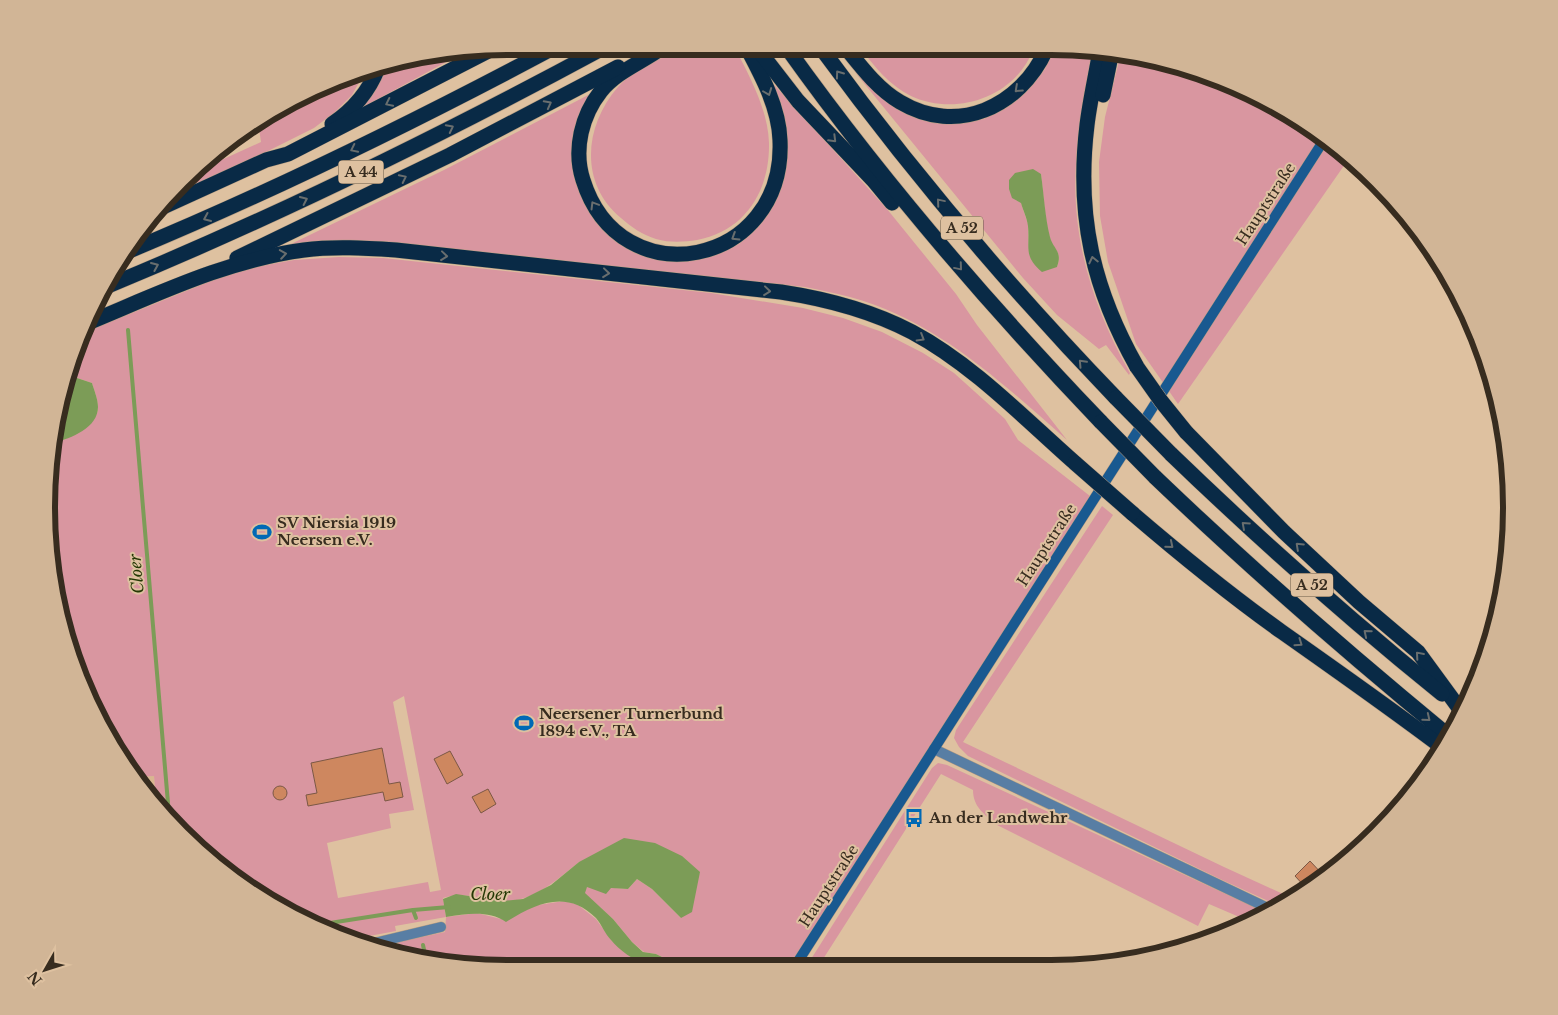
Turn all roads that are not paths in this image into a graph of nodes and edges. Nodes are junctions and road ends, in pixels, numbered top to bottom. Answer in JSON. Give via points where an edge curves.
{"nodes":[{"id":1,"x":538,"y":55,"type":"edge"},
{"id":2,"x":590,"y":55,"type":"edge"},
{"id":3,"x":641,"y":55,"type":"edge"},
{"id":4,"x":650,"y":55,"type":"edge"},
{"id":5,"x":750,"y":55,"type":"edge"},
{"id":6,"x":762,"y":55,"type":"edge"},
{"id":7,"x":791,"y":55,"type":"edge"},
{"id":8,"x":825,"y":55,"type":"edge"},
{"id":9,"x":852,"y":55,"type":"edge"},
{"id":10,"x":1044,"y":55,"type":"edge"},
{"id":11,"x":478,"y":56,"type":"edge"},
{"id":12,"x":1099,"y":58,"type":"edge"},
{"id":13,"x":1110,"y":59,"type":"edge"},
{"id":14,"x":375,"y":75,"type":"edge"},
{"id":15,"x":1321,"y":145,"type":"edge"},
{"id":16,"x":266,"y":160,"type":"junction"},
{"id":17,"x":1084,"y":180,"type":"junction"},
{"id":18,"x":175,"y":201,"type":"edge"},
{"id":19,"x":927,"y":230,"type":"junction"},
{"id":20,"x":138,"y":247,"type":"edge"},
{"id":21,"x":186,"y":282,"type":"junction"},
{"id":22,"x":115,"y":283,"type":"edge"},
{"id":23,"x":96,"y":320,"type":"edge"},
{"id":24,"x":1458,"y":705,"type":"edge"},
{"id":25,"x":1457,"y":706,"type":"edge"},
{"id":26,"x":1443,"y":731,"type":"edge"},
{"id":27,"x":1436,"y":744,"type":"edge"},
{"id":28,"x":934,"y":749,"type":"junction"},
{"id":29,"x":1264,"y":906,"type":"edge"},
{"id":30,"x":441,"y":927,"type":"dead end"},
{"id":31,"x":380,"y":942,"type":"edge"},
{"id":32,"x":799,"y":960,"type":"edge"}],
"edges":[{"from":1,"to":20,"type":"highway","number":"A 44","one_way":true,"via":[[330,161]]},
{"from":22,"to":2,"type":"highway","number":"A 44","one_way":true,"via":[[218,240],[322,191]]},
{"from":21,"to":3,"type":"highway","one_way":true,"via":[[419,171]]},
{"from":5,"to":4,"type":"highway","one_way":true,"via":[[769,92],[780,138],[774,190],[761,212],[731,240],[699,252],[683,254],[649,249],[618,233],[591,200],[581,174],[581,133],[594,101],[622,72]]},
{"from":6,"to":19,"type":"highway","one_way":true,"via":[[798,102],[896,208]]},
{"from":7,"to":19,"type":"highway","number":"A 52"},
{"from":25,"to":8,"type":"highway","number":"A 52","one_way":true,"bridge":true,"via":[[1328,599],[1231,512],[1116,398],[1036,314],[970,237]]},
{"from":10,"to":9,"type":"highway","one_way":true,"via":[[1024,85],[1010,97],[984,111],[952,116],[924,112],[900,102],[875,82]]},
{"from":11,"to":16,"type":"highway","one_way":true,"via":[[288,154]]},
{"from":12,"to":17,"type":"highway","via":[[1087,125]]},
{"from":13,"to":17,"type":"highway","via":[[1094,146]]},
{"from":14,"to":16,"type":"highway","via":[[365,93],[340,118]]},
{"from":15,"to":28,"type":"street","name":"Hauptstraße"},
{"from":16,"to":18,"type":"highway"},
{"from":24,"to":17,"type":"highway","one_way":true,"bridge":true,"via":[[1418,652],[1284,532],[1186,432],[1137,368],[1099,283],[1087,232]]},
{"from":19,"to":26,"type":"highway","number":"A 52","one_way":true,"bridge":true,"via":[[1017,333],[1155,477],[1253,570]]},
{"from":21,"to":23,"type":"highway"},
{"from":21,"to":27,"type":"highway","one_way":true,"bridge":true,"via":[[224,268],[277,255],[306,250],[363,248],[808,296],[865,311],[936,346],[986,384],[1132,513],[1239,600]]},
{"from":28,"to":29,"type":"street"},
{"from":28,"to":32,"type":"street","name":"Hauptstraße"},
{"from":30,"to":31,"type":"street"}]}
